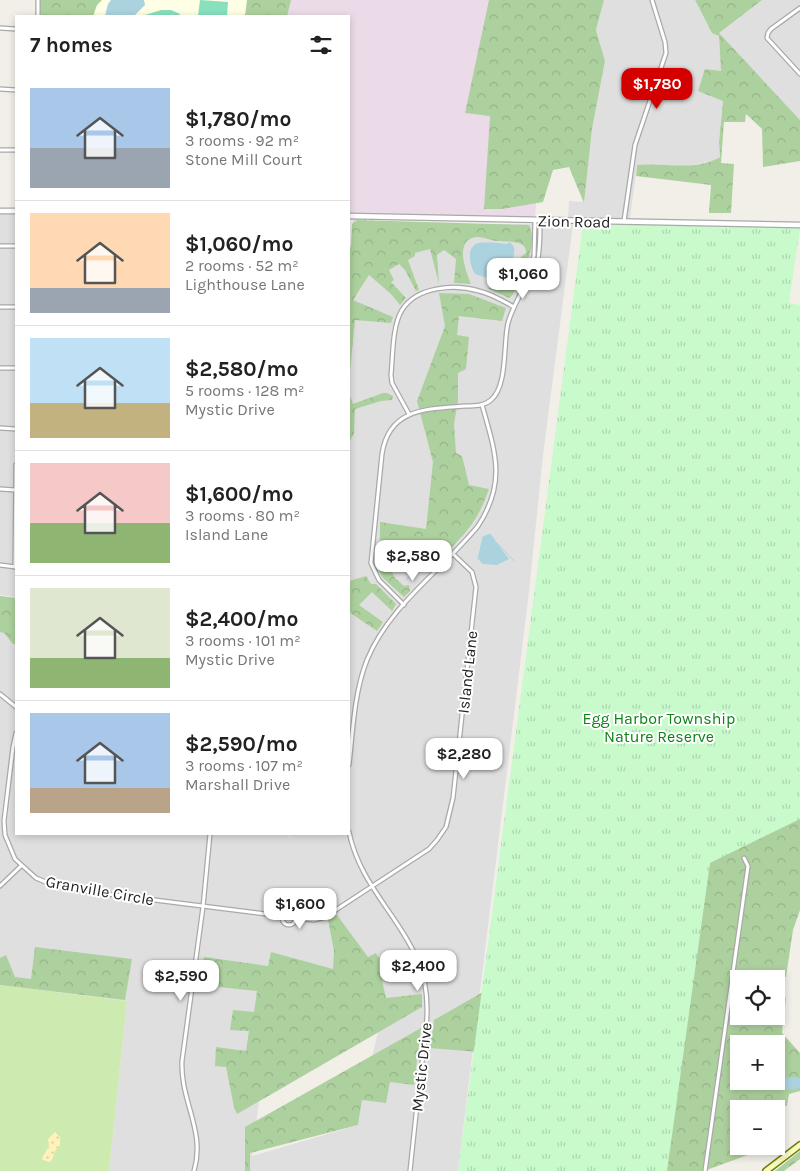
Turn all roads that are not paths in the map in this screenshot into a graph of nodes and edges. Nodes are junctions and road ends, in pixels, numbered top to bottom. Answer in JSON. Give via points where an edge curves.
{"nodes":[{"id":1,"x":38,"y":0,"type":"edge"},
{"id":2,"x":652,"y":0,"type":"edge"},
{"id":3,"x":800,"y":8,"type":"edge"},
{"id":4,"x":38,"y":15,"type":"edge"},
{"id":5,"x":0,"y":28,"type":"edge"},
{"id":6,"x":15,"y":29,"type":"edge"},
{"id":7,"x":800,"y":74,"type":"edge"},
{"id":8,"x":0,"y":89,"type":"edge"},
{"id":9,"x":15,"y":90,"type":"edge"},
{"id":10,"x":0,"y":150,"type":"edge"},
{"id":11,"x":15,"y":150,"type":"edge"},
{"id":12,"x":0,"y":211,"type":"edge"},
{"id":13,"x":15,"y":211,"type":"edge"},
{"id":14,"x":350,"y":216,"type":"edge"},
{"id":15,"x":537,"y":220,"type":"junction"},
{"id":16,"x":624,"y":221,"type":"junction"},
{"id":17,"x":800,"y":225,"type":"edge"},
{"id":18,"x":0,"y":246,"type":"edge"},
{"id":19,"x":15,"y":246,"type":"edge"},
{"id":20,"x":0,"y":307,"type":"edge"},
{"id":21,"x":15,"y":307,"type":"edge"},
{"id":22,"x":514,"y":307,"type":"junction"},
{"id":23,"x":0,"y":368,"type":"edge"},
{"id":24,"x":15,"y":368,"type":"edge"},
{"id":25,"x":482,"y":405,"type":"junction"},
{"id":26,"x":409,"y":414,"type":"junction"},
{"id":27,"x":0,"y":428,"type":"edge"},
{"id":28,"x":15,"y":429,"type":"edge"},
{"id":29,"x":0,"y":490,"type":"edge"},
{"id":30,"x":15,"y":490,"type":"edge"},
{"id":31,"x":453,"y":554,"type":"junction"},
{"id":32,"x":0,"y":566,"type":"edge"},
{"id":33,"x":15,"y":567,"type":"edge"},
{"id":34,"x":404,"y":605,"type":"junction"},
{"id":35,"x":0,"y":694,"type":"edge"},
{"id":36,"x":15,"y":706,"type":"edge"},
{"id":37,"x":15,"y":738,"type":"edge"},
{"id":38,"x":350,"y":756,"type":"edge"},
{"id":39,"x":210,"y":835,"type":"edge"},
{"id":40,"x":350,"y":835,"type":"edge"},
{"id":41,"x":744,"y":858,"type":"dead end"},
{"id":42,"x":20,"y":866,"type":"junction"},
{"id":43,"x":0,"y":886,"type":"edge"},
{"id":44,"x":371,"y":887,"type":"junction"},
{"id":45,"x":203,"y":906,"type":"junction"},
{"id":46,"x":282,"y":916,"type":"junction"},
{"id":47,"x":297,"y":918,"type":"junction"},
{"id":48,"x":800,"y":1145,"type":"edge"},
{"id":49,"x":194,"y":1171,"type":"edge"},
{"id":50,"x":410,"y":1171,"type":"edge"},
{"id":51,"x":705,"y":1171,"type":"edge"},
{"id":52,"x":766,"y":1171,"type":"edge"}],
"edges":[{"from":1,"to":4,"type":"street"},
{"from":2,"to":16,"type":"street","via":[[666,53],[635,145]]},
{"from":3,"to":7,"type":"street","via":[[768,33],[767,38]]},
{"from":5,"to":6,"type":"street"},
{"from":8,"to":9,"type":"street"},
{"from":10,"to":11,"type":"street"},
{"from":12,"to":13,"type":"street"},
{"from":14,"to":15,"type":"street","name":"Zion Road"},
{"from":15,"to":16,"type":"street","name":"Zion Road"},
{"from":15,"to":22,"type":"street","via":[[534,256]]},
{"from":16,"to":17,"type":"street","name":"Zion Road"},
{"from":18,"to":19,"type":"street"},
{"from":20,"to":21,"type":"street"},
{"from":22,"to":25,"type":"street","via":[[508,325],[500,388],[492,400]]},
{"from":22,"to":26,"type":"street","via":[[486,293],[458,288],[433,290],[408,302],[398,320],[391,375],[392,384]]},
{"from":23,"to":24,"type":"street"},
{"from":25,"to":26,"type":"street","via":[[424,409]]},
{"from":25,"to":31,"type":"street","via":[[495,453],[495,483],[484,517]]},
{"from":26,"to":34,"type":"street","via":[[393,427],[384,446],[371,559],[376,576]]},
{"from":27,"to":28,"type":"street"},
{"from":29,"to":30,"type":"street"},
{"from":31,"to":34,"type":"street"},
{"from":31,"to":44,"type":"street","name":"Island Lane","via":[[472,572],[476,587],[451,812],[443,831],[429,849]]},
{"from":32,"to":33,"type":"street"},
{"from":34,"to":38,"type":"street","via":[[382,632],[365,667],[357,696]]},
{"from":35,"to":36,"type":"street"},
{"from":37,"to":42,"type":"street","name":"Granville Circle","via":[[4,828],[10,851]]},
{"from":39,"to":45,"type":"street"},
{"from":40,"to":44,"type":"street","name":"Mystic Drive","via":[[356,858]]},
{"from":41,"to":51,"type":"street","via":[[748,866]]},
{"from":42,"to":43,"type":"street"},
{"from":42,"to":45,"type":"street","name":"Granville Circle","via":[[42,882],[61,887]]},
{"from":44,"to":47,"type":"street","name":"Island Lane","via":[[325,917],[314,920]]},
{"from":44,"to":50,"type":"street","name":"Mystic Drive","via":[[409,943],[426,988],[427,1020]]},
{"from":45,"to":46,"type":"street","name":"Island Lane"},
{"from":45,"to":49,"type":"street","via":[[182,1069],[198,1140]]},
{"from":46,"to":47,"type":"street","name":"Island Lane"},
{"from":46,"to":47,"type":"street","name":"Island Lane","via":[[289,910]]},
{"from":46,"to":47,"type":"street","name":"Island Lane","via":[[288,925]]},
{"from":48,"to":52,"type":"main road"}]}
